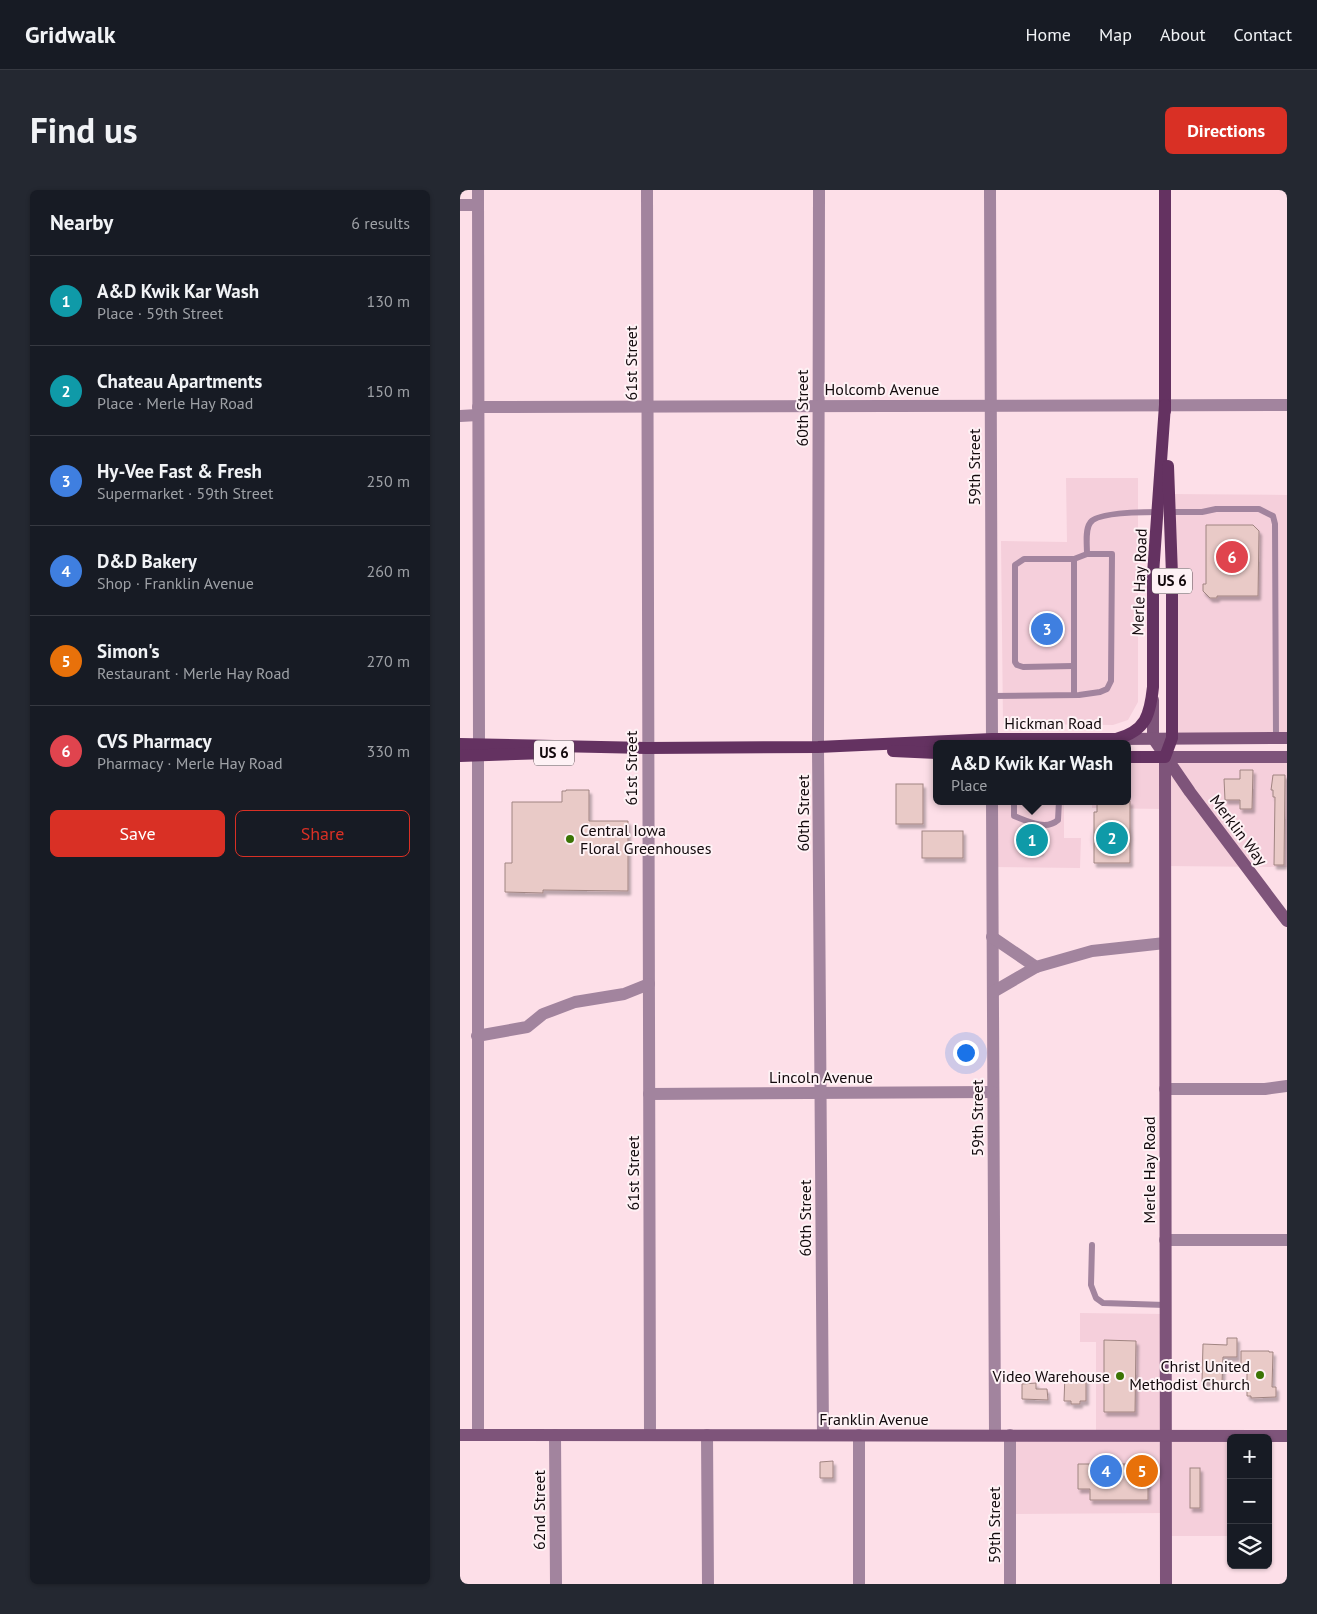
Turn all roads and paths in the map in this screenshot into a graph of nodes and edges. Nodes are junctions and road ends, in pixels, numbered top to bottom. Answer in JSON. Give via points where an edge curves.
{"nodes":[{"id":1,"x":478,"y":190,"type":"edge"},
{"id":2,"x":647,"y":190,"type":"edge"},
{"id":3,"x":819,"y":190,"type":"edge"},
{"id":4,"x":990,"y":190,"type":"edge"},
{"id":5,"x":1165,"y":190,"type":"edge"},
{"id":6,"x":460,"y":205,"type":"edge"},
{"id":7,"x":478,"y":205,"type":"junction"},
{"id":8,"x":990,"y":405,"type":"junction"},
{"id":9,"x":1165,"y":405,"type":"junction"},
{"id":10,"x":1287,"y":405,"type":"edge"},
{"id":11,"x":647,"y":406,"type":"junction"},
{"id":12,"x":818,"y":406,"type":"junction"},
{"id":13,"x":478,"y":411,"type":"junction"},
{"id":14,"x":460,"y":416,"type":"edge"},
{"id":15,"x":1164,"y":512,"type":"junction"},
{"id":16,"x":1087,"y":554,"type":"junction"},
{"id":17,"x":1074,"y":558,"type":"junction"},
{"id":18,"x":1073,"y":666,"type":"junction"},
{"id":19,"x":1153,"y":687,"type":"junction"},
{"id":20,"x":1074,"y":695,"type":"junction"},
{"id":21,"x":991,"y":696,"type":"junction"},
{"id":22,"x":1153,"y":738,"type":"junction"},
{"id":23,"x":1172,"y":738,"type":"junction"},
{"id":24,"x":1282,"y":738,"type":"edge"},
{"id":25,"x":1116,"y":739,"type":"junction"},
{"id":26,"x":992,"y":740,"type":"edge"},
{"id":27,"x":1075,"y":740,"type":"edge"},
{"id":28,"x":460,"y":744,"type":"edge"},
{"id":29,"x":933,"y":744,"type":"edge"},
{"id":30,"x":818,"y":747,"type":"junction"},
{"id":31,"x":647,"y":748,"type":"junction"},
{"id":32,"x":479,"y":750,"type":"junction"},
{"id":33,"x":933,"y":753,"type":"edge"},
{"id":34,"x":460,"y":756,"type":"edge"},
{"id":35,"x":1131,"y":757,"type":"edge"},
{"id":36,"x":1165,"y":757,"type":"junction"},
{"id":37,"x":1287,"y":757,"type":"edge"},
{"id":38,"x":992,"y":805,"type":"edge"},
{"id":39,"x":1014,"y":805,"type":"edge"},
{"id":40,"x":1059,"y":805,"type":"edge"},
{"id":41,"x":1287,"y":921,"type":"edge"},
{"id":42,"x":992,"y":937,"type":"junction"},
{"id":43,"x":1166,"y":943,"type":"junction"},
{"id":44,"x":1036,"y":967,"type":"junction"},
{"id":45,"x":649,"y":984,"type":"junction"},
{"id":46,"x":992,"y":992,"type":"junction"},
{"id":47,"x":477,"y":1036,"type":"junction"},
{"id":48,"x":1287,"y":1086,"type":"edge"},
{"id":49,"x":1165,"y":1089,"type":"junction"},
{"id":50,"x":993,"y":1092,"type":"junction"},
{"id":51,"x":821,"y":1093,"type":"junction"},
{"id":52,"x":649,"y":1094,"type":"junction"},
{"id":53,"x":1165,"y":1240,"type":"junction"},
{"id":54,"x":1287,"y":1240,"type":"edge"},
{"id":55,"x":1092,"y":1245,"type":"dead end"},
{"id":56,"x":1165,"y":1305,"type":"junction"},
{"id":57,"x":460,"y":1435,"type":"edge"},
{"id":58,"x":478,"y":1435,"type":"junction"},
{"id":59,"x":555,"y":1435,"type":"junction"},
{"id":60,"x":650,"y":1435,"type":"junction"},
{"id":61,"x":707,"y":1435,"type":"junction"},
{"id":62,"x":823,"y":1435,"type":"junction"},
{"id":63,"x":859,"y":1435,"type":"junction"},
{"id":64,"x":995,"y":1435,"type":"junction"},
{"id":65,"x":1010,"y":1435,"type":"junction"},
{"id":66,"x":1165,"y":1436,"type":"junction"},
{"id":67,"x":1287,"y":1436,"type":"edge"},
{"id":68,"x":556,"y":1584,"type":"edge"},
{"id":69,"x":708,"y":1584,"type":"edge"},
{"id":70,"x":859,"y":1584,"type":"edge"},
{"id":71,"x":1010,"y":1584,"type":"edge"},
{"id":72,"x":1166,"y":1584,"type":"edge"}],
"edges":[{"from":1,"to":7,"type":"street"},
{"from":2,"to":11,"type":"street","name":"61st Street"},
{"from":3,"to":12,"type":"street","name":"60th Street"},
{"from":4,"to":8,"type":"street","name":"59th Street"},
{"from":5,"to":9,"type":"main road","name":"Merle Hay Road","number":"US 6"},
{"from":6,"to":7,"type":"street"},
{"from":7,"to":13,"type":"street"},
{"from":8,"to":9,"type":"street","name":"Holcomb Avenue"},
{"from":8,"to":12,"type":"street","name":"Holcomb Avenue"},
{"from":8,"to":21,"type":"street","name":"59th Street"},
{"from":9,"to":10,"type":"street","name":"Holcomb Avenue"},
{"from":9,"to":15,"type":"main road","name":"Merle Hay Road","number":"US 6"},
{"from":11,"to":12,"type":"street","name":"Holcomb Avenue"},
{"from":11,"to":13,"type":"street","name":"Holcomb Avenue"},
{"from":11,"to":31,"type":"street","name":"61st Street"},
{"from":12,"to":30,"type":"street","name":"60th Street"},
{"from":13,"to":14,"type":"street","name":"Holcomb Avenue"},
{"from":13,"to":32,"type":"street"},
{"from":15,"to":16,"type":"lane","via":[[1108,515],[1094,519],[1089,523]]},
{"from":15,"to":19,"type":"main road","name":"Merle Hay Road","number":"US 6","via":[[1154,574]]},
{"from":15,"to":23,"type":"main road","name":"Merle Hay Road","number":"US 6","via":[[1172,575]]},
{"from":15,"to":24,"type":"lane","via":[[1259,509],[1273,516]]},
{"from":16,"to":17,"type":"lane"},
{"from":16,"to":20,"type":"lane","via":[[1112,554],[1111,681],[1107,689],[1100,692]]},
{"from":17,"to":18,"type":"lane"},
{"from":17,"to":18,"type":"lane","via":[[1024,559],[1016,565],[1014,574],[1015,662],[1023,667]]},
{"from":18,"to":20,"type":"lane"},
{"from":19,"to":22,"type":"street","name":"Merle Hay Road"},
{"from":19,"to":25,"type":"main road","number":"US 6","via":[[1152,704],[1142,725],[1128,736]]},
{"from":20,"to":21,"type":"lane"},
{"from":21,"to":26,"type":"street","name":"59th Street"},
{"from":22,"to":23,"type":"street","name":"Hickman Road"},
{"from":22,"to":25,"type":"street","name":"Hickman Road"},
{"from":22,"to":36,"type":"street"},
{"from":23,"to":24,"type":"street","name":"Hickman Road"},
{"from":23,"to":36,"type":"main road","name":"Merle Hay Road","number":"US 6"},
{"from":25,"to":27,"type":"main road","name":"Hickman Road","number":"US 6"},
{"from":28,"to":32,"type":"main road","name":"Hickman Road","number":"US 6"},
{"from":29,"to":30,"type":"main road","name":"Hickman Road","number":"US 6"},
{"from":30,"to":31,"type":"main road","name":"Hickman Road","number":"US 6"},
{"from":30,"to":33,"type":"main road","name":"Hickman Road","number":"US 6"},
{"from":30,"to":51,"type":"street","name":"60th Street"},
{"from":31,"to":32,"type":"main road","name":"Hickman Road","number":"US 6"},
{"from":31,"to":45,"type":"street","name":"61st Street"},
{"from":32,"to":34,"type":"main road","name":"Hickman Road","number":"US 6"},
{"from":32,"to":47,"type":"street"},
{"from":35,"to":36,"type":"main road"},
{"from":36,"to":37,"type":"street"},
{"from":36,"to":41,"type":"street","name":"Merklin Way"},
{"from":36,"to":43,"type":"street","name":"Merle Hay Road"},
{"from":38,"to":42,"type":"street","name":"59th Street"},
{"from":39,"to":40,"type":"lane","via":[[1014,816],[1051,825],[1058,820]]},
{"from":42,"to":44,"type":"street"},
{"from":42,"to":46,"type":"street","name":"59th Street"},
{"from":43,"to":44,"type":"street","via":[[1092,951]]},
{"from":43,"to":49,"type":"street","name":"Merle Hay Road"},
{"from":44,"to":46,"type":"street"},
{"from":45,"to":47,"type":"street","via":[[624,994],[575,1002],[543,1014],[527,1027]]},
{"from":45,"to":52,"type":"street","name":"61st Street"},
{"from":46,"to":50,"type":"street","name":"59th Street"},
{"from":47,"to":58,"type":"street"},
{"from":48,"to":49,"type":"street"},
{"from":49,"to":53,"type":"street","name":"Merle Hay Road"},
{"from":50,"to":51,"type":"street","name":"Lincoln Avenue"},
{"from":50,"to":64,"type":"street","name":"59th Street"},
{"from":51,"to":52,"type":"street","name":"Lincoln Avenue"},
{"from":51,"to":62,"type":"street","name":"60th Street"},
{"from":52,"to":60,"type":"street","name":"61st Street"},
{"from":53,"to":54,"type":"street"},
{"from":53,"to":56,"type":"street","name":"Merle Hay Road"},
{"from":55,"to":56,"type":"lane","via":[[1091,1285],[1096,1298],[1103,1303]]},
{"from":56,"to":66,"type":"street","name":"Merle Hay Road"},
{"from":57,"to":58,"type":"street","name":"Franklin Avenue"},
{"from":58,"to":59,"type":"street","name":"Franklin Avenue"},
{"from":59,"to":60,"type":"street","name":"Franklin Avenue"},
{"from":59,"to":68,"type":"street","name":"62nd Street"},
{"from":60,"to":61,"type":"street","name":"Franklin Avenue"},
{"from":61,"to":62,"type":"street","name":"Franklin Avenue"},
{"from":61,"to":69,"type":"street"},
{"from":62,"to":63,"type":"street","name":"Franklin Avenue"},
{"from":63,"to":64,"type":"street","name":"Franklin Avenue"},
{"from":63,"to":70,"type":"street"},
{"from":64,"to":65,"type":"street","name":"Franklin Avenue"},
{"from":65,"to":66,"type":"street","name":"Franklin Avenue"},
{"from":65,"to":71,"type":"street","name":"59th Street"},
{"from":66,"to":67,"type":"street","name":"Franklin Avenue"},
{"from":66,"to":72,"type":"street","name":"Merle Hay Road"}]}
